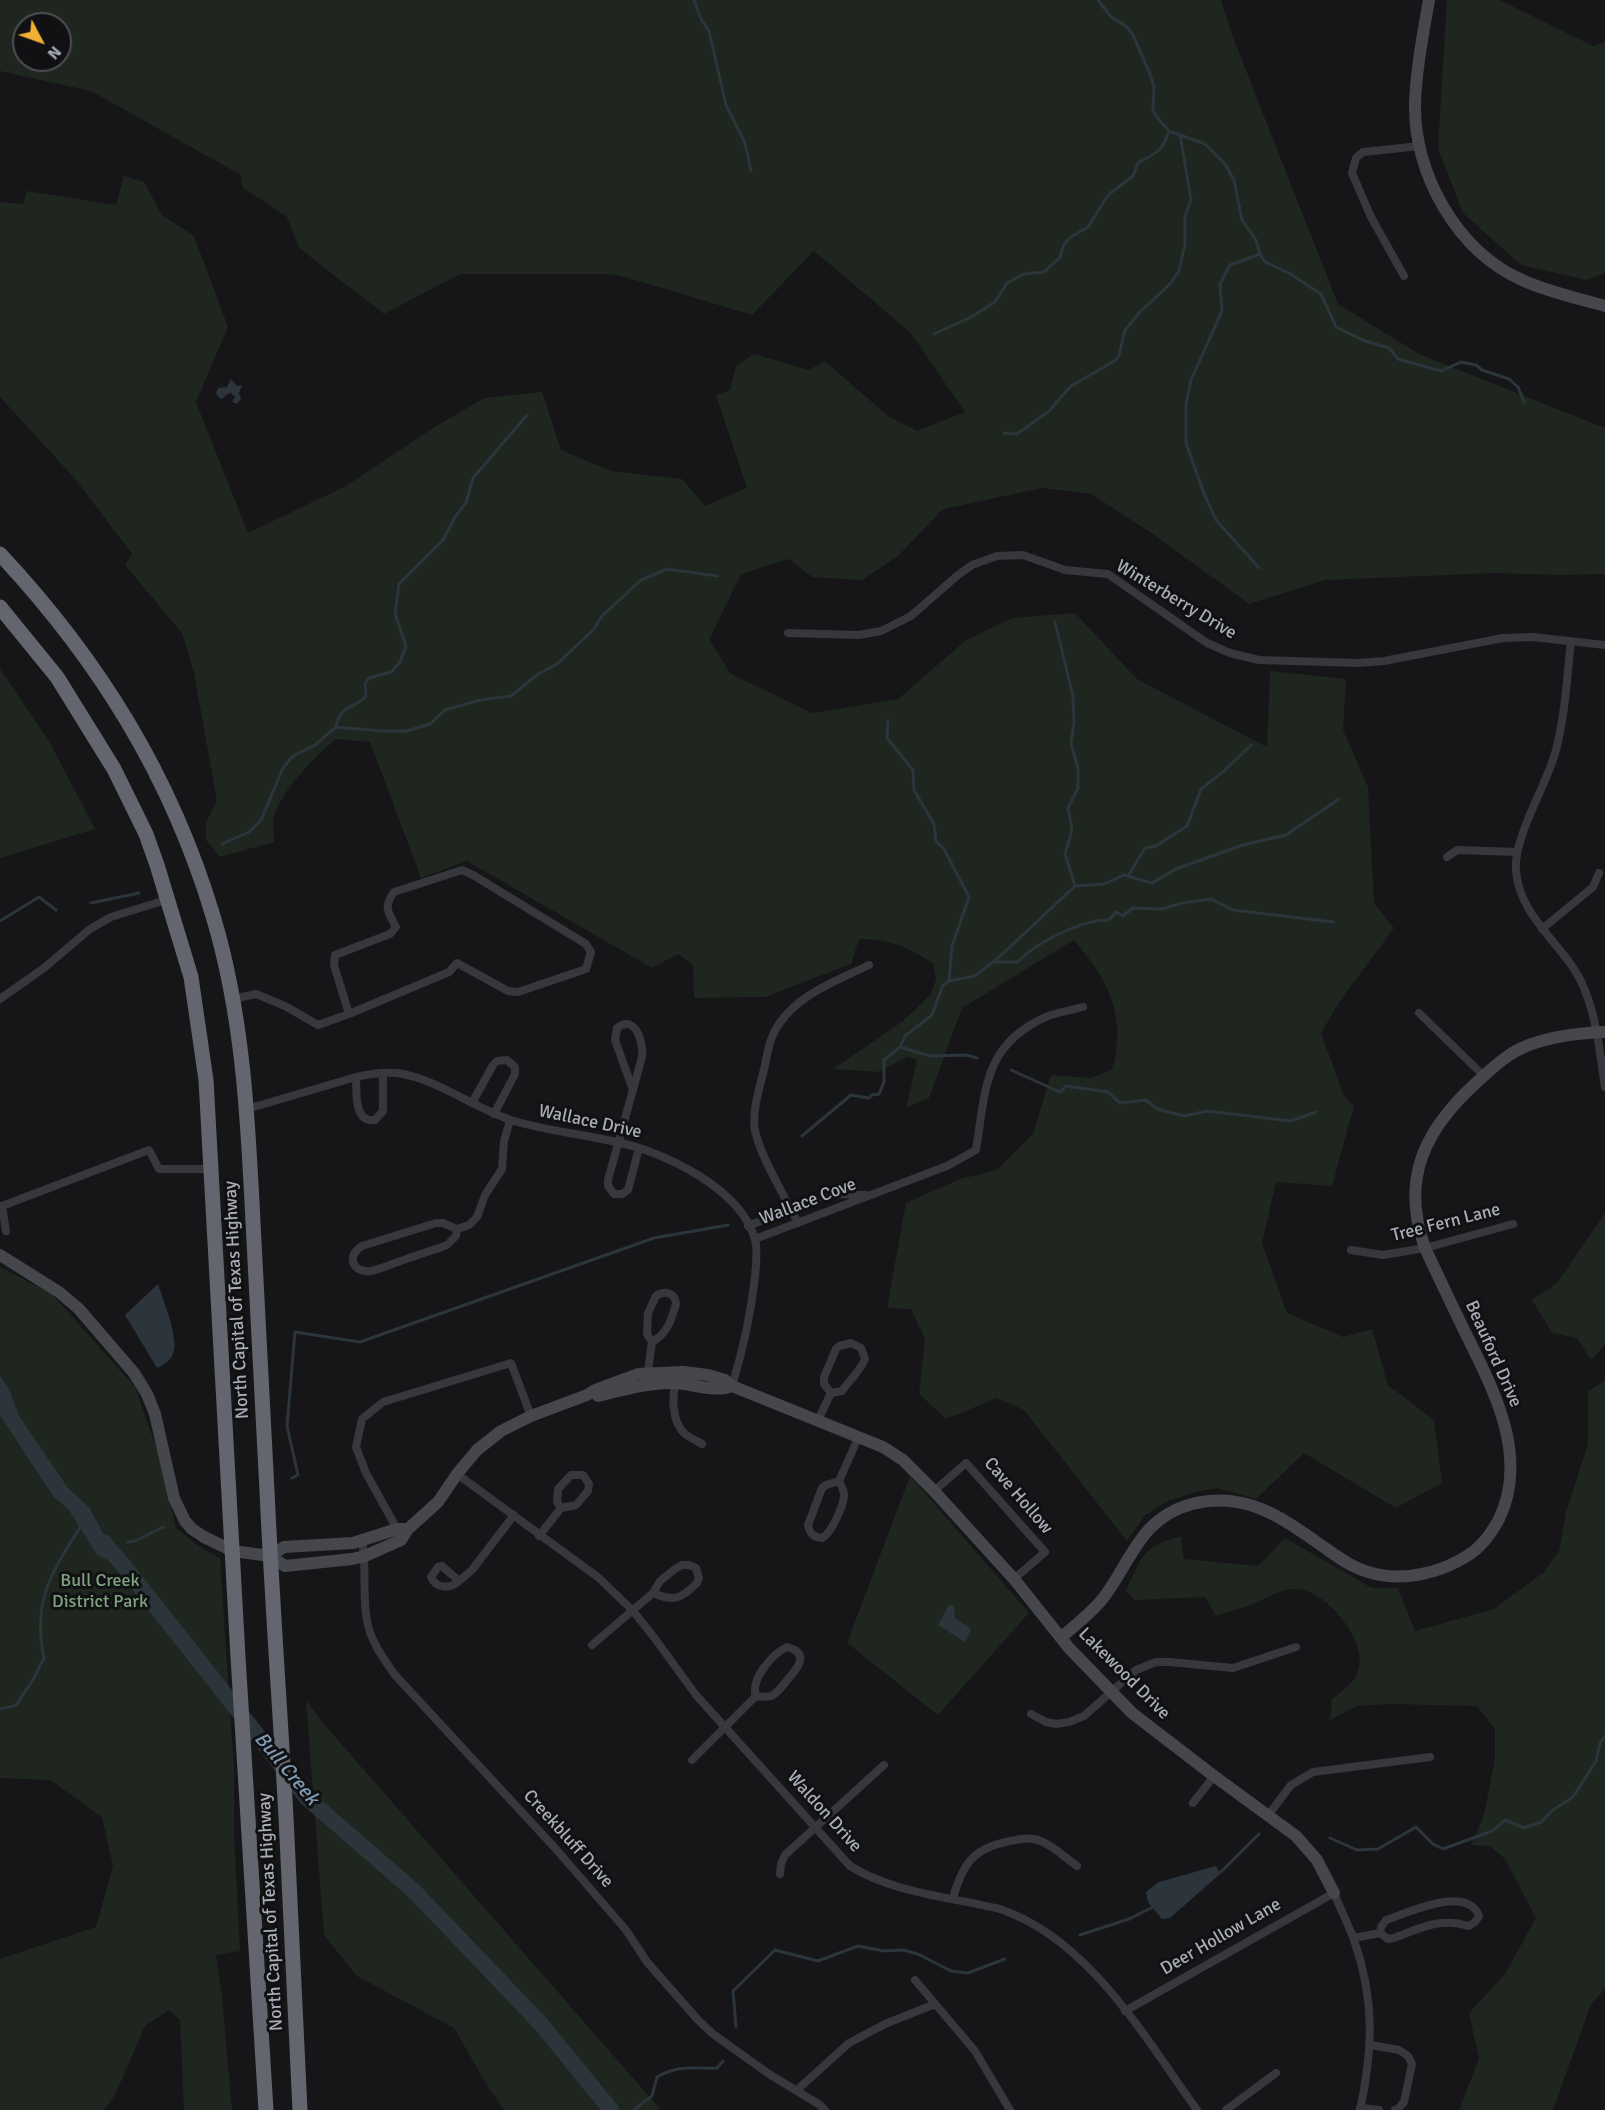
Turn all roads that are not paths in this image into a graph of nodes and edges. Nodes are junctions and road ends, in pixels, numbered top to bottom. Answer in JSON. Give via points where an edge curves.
{"nodes":[{"id":1,"x":1424,"y":0,"type":"edge"},
{"id":2,"x":1429,"y":0,"type":"edge"},
{"id":3,"x":1425,"y":20,"type":"junction"},
{"id":4,"x":1420,"y":146,"type":"junction"},
{"id":5,"x":1404,"y":276,"type":"dead end"},
{"id":6,"x":1605,"y":306,"type":"edge"},
{"id":7,"x":0,"y":554,"type":"edge"},
{"id":8,"x":0,"y":607,"type":"edge"},
{"id":9,"x":788,"y":633,"type":"dead end"},
{"id":10,"x":1571,"y":641,"type":"junction"},
{"id":11,"x":1605,"y":645,"type":"edge"},
{"id":12,"x":1517,"y":852,"type":"junction"},
{"id":13,"x":1447,"y":857,"type":"dead end"},
{"id":14,"x":1599,"y":873,"type":"dead end"},
{"id":15,"x":169,"y":899,"type":"junction"},
{"id":16,"x":1542,"y":929,"type":"junction"},
{"id":17,"x":869,"y":965,"type":"dead end"},
{"id":18,"x":0,"y":999,"type":"edge"},
{"id":19,"x":233,"y":999,"type":"junction"},
{"id":20,"x":1083,"y":1007,"type":"dead end"},
{"id":21,"x":1419,"y":1013,"type":"dead end"},
{"id":22,"x":349,"y":1014,"type":"junction"},
{"id":23,"x":1601,"y":1032,"type":"edge"},
{"id":24,"x":383,"y":1073,"type":"junction"},
{"id":25,"x":1484,"y":1076,"type":"junction"},
{"id":26,"x":356,"y":1077,"type":"junction"},
{"id":27,"x":1605,"y":1087,"type":"edge"},
{"id":28,"x":633,"y":1090,"type":"junction"},
{"id":29,"x":472,"y":1103,"type":"junction"},
{"id":30,"x":247,"y":1109,"type":"junction"},
{"id":31,"x":494,"y":1114,"type":"junction"},
{"id":32,"x":510,"y":1120,"type":"junction"},
{"id":33,"x":618,"y":1142,"type":"junction"},
{"id":34,"x":639,"y":1148,"type":"junction"},
{"id":35,"x":211,"y":1170,"type":"junction"},
{"id":36,"x":872,"y":1195,"type":"junction"},
{"id":37,"x":791,"y":1209,"type":"junction"},
{"id":38,"x":798,"y":1222,"type":"junction"},
{"id":39,"x":1513,"y":1224,"type":"dead end"},
{"id":40,"x":748,"y":1226,"type":"junction"},
{"id":41,"x":457,"y":1229,"type":"junction"},
{"id":42,"x":6,"y":1231,"type":"dead end"},
{"id":43,"x":755,"y":1239,"type":"junction"},
{"id":44,"x":1425,"y":1248,"type":"junction"},
{"id":45,"x":1350,"y":1250,"type":"dead end"},
{"id":46,"x":0,"y":1255,"type":"edge"},
{"id":47,"x":652,"y":1342,"type":"junction"},
{"id":48,"x":676,"y":1378,"type":"junction"},
{"id":49,"x":647,"y":1379,"type":"junction"},
{"id":50,"x":732,"y":1386,"type":"junction"},
{"id":51,"x":831,"y":1393,"type":"junction"},
{"id":52,"x":531,"y":1416,"type":"junction"},
{"id":53,"x":818,"y":1420,"type":"junction"},
{"id":54,"x":859,"y":1436,"type":"junction"},
{"id":55,"x":702,"y":1444,"type":"dead end"},
{"id":56,"x":457,"y":1474,"type":"junction"},
{"id":57,"x":839,"y":1481,"type":"junction"},
{"id":58,"x":934,"y":1491,"type":"junction"},
{"id":59,"x":561,"y":1508,"type":"junction"},
{"id":60,"x":514,"y":1515,"type":"junction"},
{"id":61,"x":402,"y":1529,"type":"junction"},
{"id":62,"x":539,"y":1536,"type":"junction"},
{"id":63,"x":363,"y":1541,"type":"junction"},
{"id":64,"x":233,"y":1551,"type":"junction"},
{"id":65,"x":270,"y":1556,"type":"junction"},
{"id":66,"x":365,"y":1556,"type":"junction"},
{"id":67,"x":1014,"y":1580,"type":"junction"},
{"id":68,"x":459,"y":1581,"type":"dead end"},
{"id":69,"x":653,"y":1593,"type":"junction"},
{"id":70,"x":633,"y":1611,"type":"junction"},
{"id":71,"x":1062,"y":1637,"type":"junction"},
{"id":72,"x":592,"y":1645,"type":"dead end"},
{"id":73,"x":1296,"y":1647,"type":"dead end"},
{"id":74,"x":1112,"y":1692,"type":"junction"},
{"id":75,"x":756,"y":1696,"type":"junction"},
{"id":76,"x":1031,"y":1714,"type":"dead end"},
{"id":77,"x":725,"y":1728,"type":"junction"},
{"id":78,"x":1430,"y":1757,"type":"dead end"},
{"id":79,"x":692,"y":1760,"type":"dead end"},
{"id":80,"x":884,"y":1765,"type":"dead end"},
{"id":81,"x":1214,"y":1776,"type":"junction"},
{"id":82,"x":1193,"y":1803,"type":"dead end"},
{"id":83,"x":1269,"y":1815,"type":"junction"},
{"id":84,"x":816,"y":1826,"type":"junction"},
{"id":85,"x":1077,"y":1866,"type":"dead end"},
{"id":86,"x":780,"y":1874,"type":"dead end"},
{"id":87,"x":1334,"y":1893,"type":"junction"},
{"id":88,"x":953,"y":1898,"type":"junction"},
{"id":89,"x":1380,"y":1933,"type":"junction"},
{"id":90,"x":1354,"y":1938,"type":"junction"},
{"id":91,"x":915,"y":1980,"type":"dead end"},
{"id":92,"x":935,"y":2004,"type":"junction"},
{"id":93,"x":1125,"y":2011,"type":"junction"},
{"id":94,"x":1371,"y":2045,"type":"junction"},
{"id":95,"x":1276,"y":2073,"type":"dead end"},
{"id":96,"x":797,"y":2090,"type":"junction"},
{"id":97,"x":1360,"y":2109,"type":"edge"},
{"id":98,"x":266,"y":2110,"type":"edge"},
{"id":99,"x":300,"y":2110,"type":"edge"},
{"id":100,"x":825,"y":2110,"type":"edge"},
{"id":101,"x":1010,"y":2110,"type":"edge"},
{"id":102,"x":1197,"y":2110,"type":"edge"},
{"id":103,"x":1226,"y":2110,"type":"edge"},
{"id":104,"x":1379,"y":2110,"type":"edge"},
{"id":105,"x":1395,"y":2110,"type":"edge"}],
"edges":[{"from":1,"to":3,"type":"street"},
{"from":2,"to":3,"type":"street"},
{"from":3,"to":4,"type":"street","via":[[1415,106]]},
{"from":4,"to":5,"type":"street","via":[[1363,152],[1356,158],[1352,173]]},
{"from":4,"to":6,"type":"street","via":[[1431,183],[1445,209],[1489,259],[1536,286]]},
{"from":7,"to":19,"type":"highway","name":"North Capital of Texas Highway","via":[[38,594],[87,657],[151,760],[201,880]]},
{"from":8,"to":15,"type":"highway","name":"North Capital of Texas Highway","via":[[57,677],[114,769],[146,834]]},
{"from":9,"to":10,"type":"street","name":"Winterberry Drive","via":[[859,635],[881,631],[911,616],[972,565],[997,556],[1023,555],[1065,570],[1108,574],[1207,643],[1259,660],[1384,661],[1503,638]]},
{"from":10,"to":11,"type":"street","name":"Winterberry Drive"},
{"from":10,"to":12,"type":"street","via":[[1556,752]]},
{"from":12,"to":13,"type":"street","via":[[1457,850]]},
{"from":12,"to":16,"type":"street","via":[[1521,892]]},
{"from":14,"to":16,"type":"street","via":[[1593,887]]},
{"from":15,"to":18,"type":"street","via":[[111,917],[90,929]]},
{"from":15,"to":35,"type":"highway","name":"North Capital of Texas Highway","via":[[191,977],[202,1044]]},
{"from":16,"to":23,"type":"street","via":[[1584,988]]},
{"from":17,"to":37,"type":"street","via":[[806,998],[793,1008],[772,1039],[755,1108],[755,1129],[760,1148]]},
{"from":19,"to":22,"type":"street","via":[[256,994],[318,1025]]},
{"from":19,"to":30,"type":"highway","name":"North Capital of Texas Highway"},
{"from":20,"to":36,"type":"street","name":"Wallace Cove","via":[[1049,1015],[1025,1028],[996,1057],[989,1075],[976,1150],[947,1166]]},
{"from":21,"to":25,"type":"street"},
{"from":22,"to":22,"type":"street","via":[[449,972],[457,963],[508,991],[518,992],[586,969],[591,952],[586,944],[462,870],[394,892],[387,911],[396,927],[390,934],[335,955],[334,965]]},
{"from":23,"to":25,"type":"street","name":"Beauford Drive","via":[[1550,1038],[1526,1046]]},
{"from":23,"to":27,"type":"street"},
{"from":24,"to":26,"type":"street","name":"Wallace Drive"},
{"from":24,"to":26,"type":"street","via":[[383,1111],[370,1121],[358,1110]]},
{"from":24,"to":29,"type":"street","name":"Wallace Drive","via":[[419,1079]]},
{"from":25,"to":44,"type":"street","name":"Beauford Drive","via":[[1456,1101],[1431,1135],[1418,1167],[1414,1200]]},
{"from":26,"to":30,"type":"street","name":"Wallace Drive"},
{"from":28,"to":28,"type":"street","via":[[642,1051],[634,1028],[623,1023],[616,1028],[615,1040]]},
{"from":28,"to":33,"type":"street"},
{"from":29,"to":31,"type":"street","name":"Wallace Drive"},
{"from":29,"to":31,"type":"street","via":[[493,1065],[507,1060],[515,1074]]},
{"from":30,"to":65,"type":"highway","name":"North Capital of Texas Highway"},
{"from":31,"to":32,"type":"street","name":"Wallace Drive"},
{"from":32,"to":33,"type":"street","name":"Wallace Drive"},
{"from":32,"to":41,"type":"street","via":[[502,1169],[477,1217]]},
{"from":33,"to":34,"type":"street","name":"Wallace Drive"},
{"from":33,"to":34,"type":"street","via":[[608,1180],[614,1194],[628,1190]]},
{"from":34,"to":40,"type":"street","name":"Wallace Drive","via":[[686,1167],[705,1180],[740,1210]]},
{"from":35,"to":42,"type":"street","via":[[159,1169],[149,1150],[2,1206]]},
{"from":35,"to":64,"type":"highway","name":"North Capital of Texas Highway"},
{"from":36,"to":37,"type":"street","name":"Wallace Cove","via":[[837,1194]]},
{"from":36,"to":38,"type":"street","name":"Wallace Cove"},
{"from":37,"to":38,"type":"street"},
{"from":37,"to":40,"type":"street","name":"Wallace Cove"},
{"from":38,"to":43,"type":"street","name":"Wallace Cove"},
{"from":39,"to":44,"type":"street","name":"Tree Fern Lane"},
{"from":40,"to":43,"type":"street","name":"Wallace Drive"},
{"from":41,"to":41,"type":"street","via":[[436,1223],[362,1246],[352,1257],[354,1265],[372,1270],[436,1249],[451,1242]]},
{"from":43,"to":50,"type":"street","name":"Wallace Drive","via":[[757,1261],[747,1333]]},
{"from":44,"to":45,"type":"street","name":"Tree Fern Lane","via":[[1383,1255]]},
{"from":44,"to":71,"type":"street","name":"Beauford Drive","via":[[1494,1391],[1508,1436],[1511,1476],[1504,1508],[1492,1533],[1476,1551],[1453,1565],[1426,1574],[1373,1574],[1352,1566],[1267,1510],[1239,1501],[1191,1504],[1150,1528],[1104,1598]]},
{"from":46,"to":64,"type":"street","name":"Lakewood Drive","via":[[79,1309],[134,1373],[155,1414],[174,1498],[185,1521],[204,1538]]},
{"from":47,"to":47,"type":"street","via":[[667,1330],[676,1304],[674,1296],[666,1292],[656,1296],[648,1313],[647,1334]]},
{"from":47,"to":49,"type":"street"},
{"from":48,"to":49,"type":"street","name":"Lakewood Drive"},
{"from":48,"to":50,"type":"street","name":"Lakewood Drive","via":[[708,1375]]},
{"from":48,"to":55,"type":"street","via":[[673,1402],[677,1421],[685,1434]]},
{"from":49,"to":52,"type":"street","name":"Lakewood Drive","via":[[638,1374]]},
{"from":50,"to":53,"type":"street","name":"Lakewood Drive"},
{"from":51,"to":51,"type":"street","via":[[842,1391],[858,1374],[865,1359],[858,1346],[847,1344],[836,1350],[824,1377]]},
{"from":51,"to":53,"type":"street"},
{"from":52,"to":56,"type":"street","name":"Lakewood Drive","via":[[501,1431],[477,1450]]},
{"from":52,"to":61,"type":"street","via":[[511,1363],[383,1402],[362,1419],[356,1447],[366,1473]]},
{"from":53,"to":54,"type":"street","name":"Lakewood Drive"},
{"from":54,"to":57,"type":"street"},
{"from":54,"to":58,"type":"street","name":"Lakewood Drive","via":[[903,1460]]},
{"from":56,"to":60,"type":"street","name":"Waldon Drive"},
{"from":56,"to":61,"type":"street","name":"Lakewood Drive","via":[[438,1502]]},
{"from":57,"to":57,"type":"street","via":[[822,1488],[808,1526],[817,1538],[830,1532],[844,1498]]},
{"from":58,"to":67,"type":"street","name":"Lakewood Drive"},
{"from":58,"to":67,"type":"street","name":"Cave Hollow","via":[[966,1463],[1045,1552]]},
{"from":59,"to":59,"type":"street","via":[[576,1505],[588,1491],[589,1484],[583,1475],[571,1475],[558,1489],[557,1502]]},
{"from":59,"to":62,"type":"street"},
{"from":60,"to":62,"type":"street","name":"Waldon Drive"},
{"from":60,"to":68,"type":"street"},
{"from":61,"to":63,"type":"street","name":"Lakewood Drive"},
{"from":61,"to":66,"type":"street","name":"Lakewood Drive","via":[[401,1540]]},
{"from":62,"to":70,"type":"street","name":"Waldon Drive","via":[[599,1578]]},
{"from":63,"to":65,"type":"street","name":"Lakewood Drive","via":[[284,1547]]},
{"from":63,"to":66,"type":"street","name":"Creekbluff Drive"},
{"from":64,"to":65,"type":"street","name":"Lakewood Drive"},
{"from":64,"to":98,"type":"highway","name":"North Capital of Texas Highway"},
{"from":65,"to":66,"type":"street","name":"Lakewood Drive","via":[[285,1566]]},
{"from":65,"to":99,"type":"highway","name":"North Capital of Texas Highway"},
{"from":66,"to":96,"type":"street","name":"Creekbluff Drive","via":[[367,1620],[381,1656],[395,1675],[569,1864],[698,2020],[759,2067]]},
{"from":67,"to":71,"type":"street","name":"Lakewood Drive"},
{"from":69,"to":69,"type":"street","via":[[673,1599],[681,1597],[697,1582],[699,1573],[696,1568],[682,1565],[660,1581]]},
{"from":69,"to":70,"type":"street"},
{"from":70,"to":72,"type":"street"},
{"from":70,"to":77,"type":"street","name":"Waldon Drive"},
{"from":71,"to":74,"type":"street","name":"Lakewood Drive"},
{"from":73,"to":74,"type":"street","via":[[1233,1668],[1156,1662],[1136,1670]]},
{"from":74,"to":76,"type":"street","via":[[1084,1716],[1069,1722],[1046,1722]]},
{"from":74,"to":81,"type":"street","name":"Lakewood Drive","via":[[1147,1726]]},
{"from":75,"to":75,"type":"street","via":[[772,1696],[780,1690],[799,1666],[798,1652],[787,1647],[781,1650],[757,1677]]},
{"from":75,"to":77,"type":"street"},
{"from":77,"to":79,"type":"street"},
{"from":77,"to":84,"type":"street","name":"Waldon Drive"},
{"from":78,"to":83,"type":"street","via":[[1313,1772],[1291,1785]]},
{"from":80,"to":84,"type":"street"},
{"from":81,"to":82,"type":"street"},
{"from":81,"to":83,"type":"street","name":"Lakewood Drive"},
{"from":83,"to":87,"type":"street","name":"Lakewood Drive","via":[[1296,1836],[1317,1860]]},
{"from":84,"to":86,"type":"street","via":[[785,1855]]},
{"from":84,"to":88,"type":"street","name":"Waldon Drive","via":[[850,1866],[864,1875],[889,1885]]},
{"from":85,"to":88,"type":"street","via":[[1033,1839],[995,1844],[968,1862]]},
{"from":87,"to":90,"type":"street","name":"Lakewood Drive"},
{"from":87,"to":93,"type":"street","name":"Deer Hollow Lane"},
{"from":88,"to":93,"type":"street","name":"Waldon Drive","via":[[1015,1914],[1044,1931],[1085,1962]]},
{"from":89,"to":89,"type":"street","via":[[1388,1939],[1436,1922],[1469,1926],[1479,1916],[1469,1906],[1453,1900],[1437,1902],[1386,1920]]},
{"from":89,"to":90,"type":"street"},
{"from":90,"to":94,"type":"street","name":"Lakewood Drive","via":[[1370,2003]]},
{"from":91,"to":92,"type":"street"},
{"from":92,"to":96,"type":"street","via":[[849,2043]]},
{"from":92,"to":101,"type":"street","via":[[975,2051]]},
{"from":93,"to":102,"type":"street","name":"Waldon Drive"},
{"from":94,"to":97,"type":"street","name":"Lakewood Drive"},
{"from":94,"to":105,"type":"street","via":[[1399,2050],[1412,2064],[1404,2102]]},
{"from":95,"to":103,"type":"street"},
{"from":96,"to":100,"type":"street","name":"Creekbluff Drive"},
{"from":97,"to":104,"type":"street"}]}
